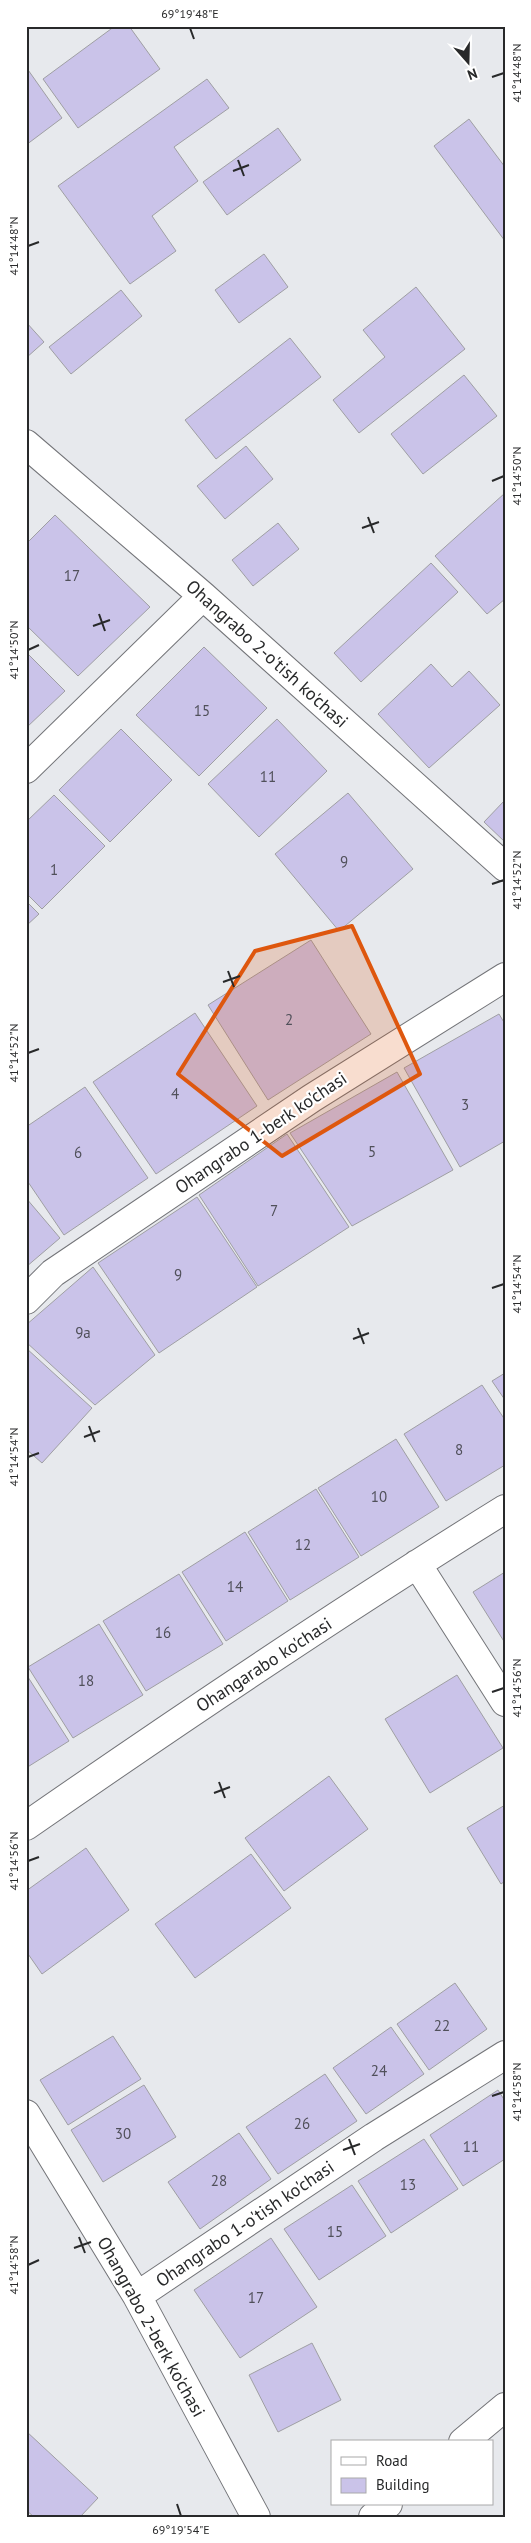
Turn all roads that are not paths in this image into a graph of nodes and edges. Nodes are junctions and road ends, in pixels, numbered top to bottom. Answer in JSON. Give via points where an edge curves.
{"nodes":[{"id":1,"x":26,"y":444,"type":"edge"},
{"id":2,"x":203,"y":596,"type":"junction"},
{"id":3,"x":26,"y":769,"type":"edge"},
{"id":4,"x":505,"y":867,"type":"edge"},
{"id":5,"x":505,"y":976,"type":"edge"},
{"id":6,"x":26,"y":1300,"type":"edge"},
{"id":7,"x":505,"y":1509,"type":"edge"},
{"id":8,"x":417,"y":1564,"type":"junction"},
{"id":9,"x":505,"y":1702,"type":"edge"},
{"id":10,"x":26,"y":1826,"type":"edge"},
{"id":11,"x":505,"y":2055,"type":"edge"},
{"id":12,"x":26,"y":2114,"type":"edge"},
{"id":13,"x":137,"y":2296,"type":"junction"},
{"id":14,"x":505,"y":2407,"type":"edge"},
{"id":15,"x":465,"y":2440,"type":"edge"},
{"id":16,"x":386,"y":2506,"type":"edge"},
{"id":17,"x":256,"y":2517,"type":"edge"},
{"id":18,"x":373,"y":2517,"type":"edge"}],
"edges":[{"from":1,"to":2,"type":"street","name":"Ohangrabo 2-o'tish ko'chasi"},
{"from":2,"to":3,"type":"street"},
{"from":2,"to":4,"type":"street","name":"Ohangrabo 2-o'tish ko'chasi"},
{"from":5,"to":6,"type":"street","name":"Ohangrabo 1-berk ko'chasi","via":[[312,1098],[93,1245],[53,1273]]},
{"from":7,"to":8,"type":"street","name":"Ohangarabo ko'chasi"},
{"from":8,"to":9,"type":"street"},
{"from":8,"to":10,"type":"street","name":"Ohangarabo ko'chasi"},
{"from":11,"to":13,"type":"street","name":"Ohangrabo 1-o'tish ko'chasi","via":[[374,2137]]},
{"from":12,"to":13,"type":"street","name":"Ohangrabo 2-berk ko'chasi"},
{"from":13,"to":17,"type":"street","name":"Ohangrabo 2-berk ko'chasi"},
{"from":14,"to":15,"type":"street"},
{"from":16,"to":18,"type":"street"}]}
